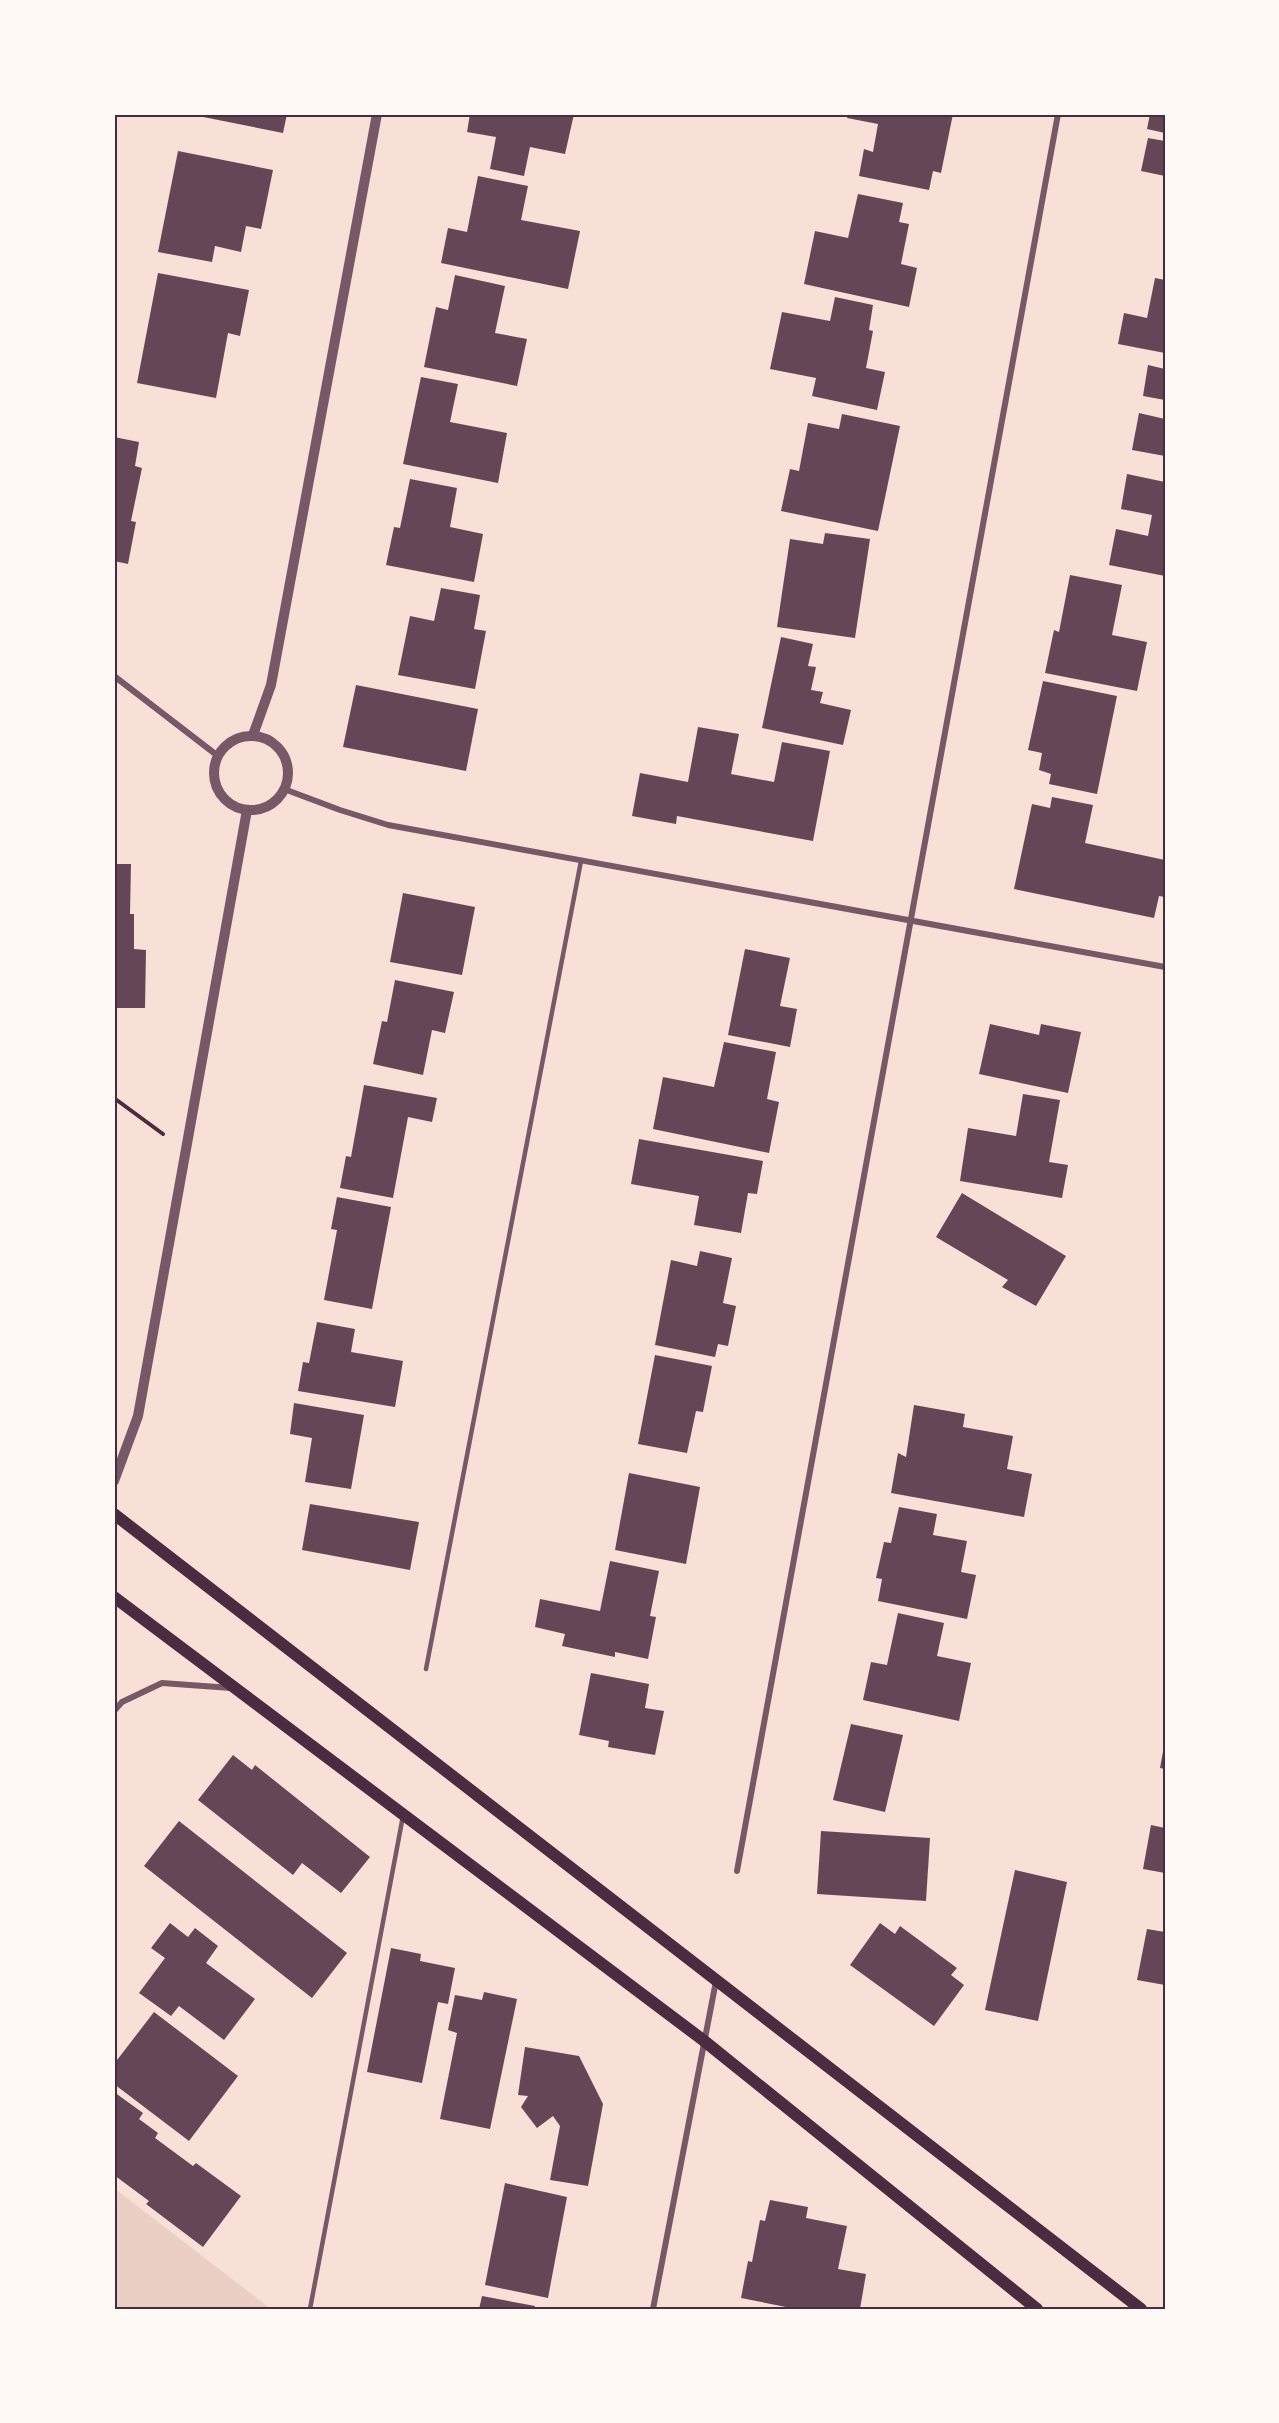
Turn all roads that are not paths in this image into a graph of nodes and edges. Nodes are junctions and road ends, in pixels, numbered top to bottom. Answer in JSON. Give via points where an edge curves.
{"nodes":[{"id":1,"x":377,"y":114,"type":"edge"},
{"id":2,"x":1058,"y":114,"type":"edge"},
{"id":3,"x":114,"y":676,"type":"edge"},
{"id":4,"x":253,"y":735,"type":"junction"},
{"id":5,"x":218,"y":756,"type":"junction"},
{"id":6,"x":284,"y":789,"type":"junction"},
{"id":7,"x":247,"y":810,"type":"junction"},
{"id":8,"x":581,"y":861,"type":"junction"},
{"id":9,"x":909,"y":922,"type":"junction"},
{"id":10,"x":1165,"y":967,"type":"edge"},
{"id":11,"x":114,"y":1481,"type":"edge"},
{"id":12,"x":114,"y":1514,"type":"edge"},
{"id":13,"x":114,"y":1597,"type":"edge"},
{"id":14,"x":426,"y":1669,"type":"dead end"},
{"id":15,"x":237,"y":1688,"type":"junction"},
{"id":16,"x":114,"y":1711,"type":"edge"},
{"id":17,"x":403,"y":1816,"type":"junction"},
{"id":18,"x":737,"y":1871,"type":"dead end"},
{"id":19,"x":716,"y":1981,"type":"junction"},
{"id":20,"x":704,"y":2040,"type":"junction"},
{"id":21,"x":310,"y":2309,"type":"edge"},
{"id":22,"x":653,"y":2309,"type":"edge"},
{"id":23,"x":1037,"y":2309,"type":"edge"},
{"id":24,"x":1141,"y":2309,"type":"edge"}],
"edges":[{"from":1,"to":4,"type":"street","via":[[271,685]]},
{"from":2,"to":9,"type":"street"},
{"from":3,"to":5,"type":"street"},
{"from":4,"to":5,"type":"street","via":[[230,741]]},
{"from":4,"to":6,"type":"street","via":[[272,742],[281,751],[289,772]]},
{"from":5,"to":7,"type":"street","via":[[213,767],[221,796],[229,805]]},
{"from":6,"to":7,"type":"street","via":[[272,804],[260,810]]},
{"from":6,"to":8,"type":"street","via":[[388,825]]},
{"from":7,"to":11,"type":"street","via":[[138,1416]]},
{"from":8,"to":9,"type":"street"},
{"from":8,"to":14,"type":"lane"},
{"from":9,"to":10,"type":"street"},
{"from":9,"to":18,"type":"street"},
{"from":12,"to":19,"type":"main road"},
{"from":13,"to":15,"type":"main road"},
{"from":15,"to":16,"type":"street","via":[[162,1683],[122,1702]]},
{"from":15,"to":17,"type":"main road"},
{"from":17,"to":20,"type":"main road"},
{"from":17,"to":21,"type":"lane"},
{"from":19,"to":20,"type":"street"},
{"from":19,"to":24,"type":"main road"},
{"from":20,"to":22,"type":"street"},
{"from":20,"to":23,"type":"main road"}]}
